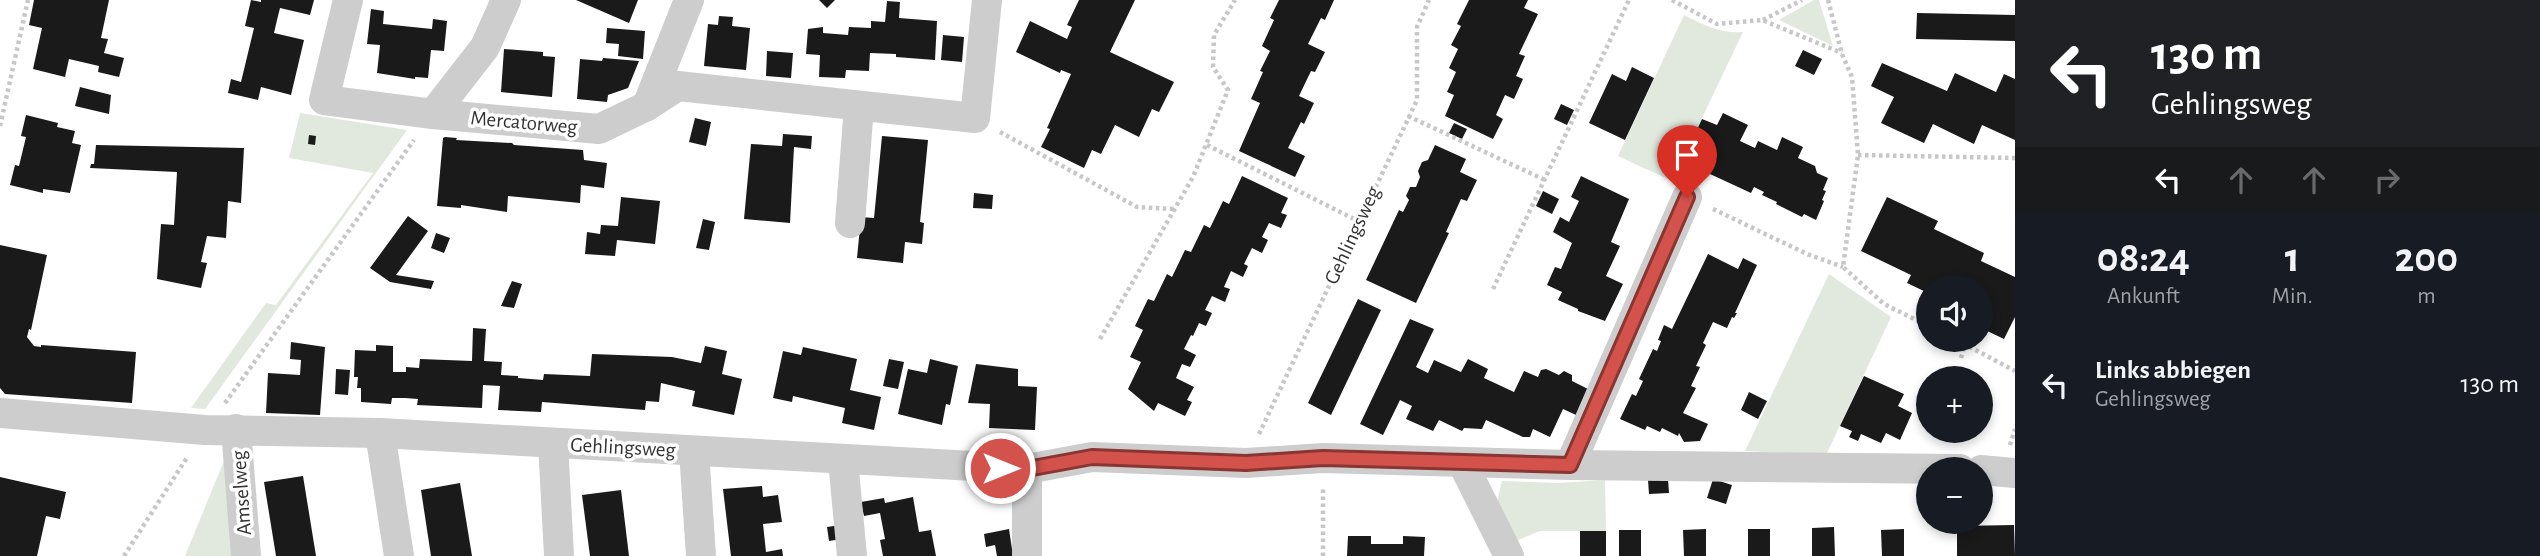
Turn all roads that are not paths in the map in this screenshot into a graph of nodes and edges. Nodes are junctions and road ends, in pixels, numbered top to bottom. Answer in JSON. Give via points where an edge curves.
{"nodes":[{"id":1,"x":348,"y":0,"type":"edge"},
{"id":2,"x":506,"y":0,"type":"edge"},
{"id":3,"x":688,"y":0,"type":"edge"},
{"id":4,"x":987,"y":0,"type":"edge"},
{"id":5,"x":648,"y":106,"type":"junction"},
{"id":6,"x":859,"y":106,"type":"junction"},
{"id":7,"x":433,"y":114,"type":"junction"},
{"id":8,"x":1687,"y":197,"type":"road end"},
{"id":9,"x":850,"y":223,"type":"dead end"},
{"id":10,"x":0,"y":413,"type":"edge"},
{"id":11,"x":236,"y":429,"type":"junction"},
{"id":12,"x":380,"y":433,"type":"junction"},
{"id":13,"x":553,"y":443,"type":"junction"},
{"id":14,"x":694,"y":451,"type":"junction"},
{"id":15,"x":843,"y":460,"type":"junction"},
{"id":16,"x":1462,"y":462,"type":"junction"},
{"id":17,"x":1570,"y":465,"type":"junction"},
{"id":18,"x":1027,"y":469,"type":"junction"},
{"id":19,"x":1916,"y":469,"type":"edge"},
{"id":20,"x":1993,"y":471,"type":"edge"},
{"id":21,"x":2015,"y":473,"type":"edge"},
{"id":22,"x":246,"y":556,"type":"edge"},
{"id":23,"x":399,"y":556,"type":"edge"},
{"id":24,"x":559,"y":556,"type":"edge"},
{"id":25,"x":701,"y":556,"type":"edge"},
{"id":26,"x":852,"y":556,"type":"edge"},
{"id":27,"x":1027,"y":556,"type":"edge"},
{"id":28,"x":1509,"y":556,"type":"edge"}],
"edges":[{"from":1,"to":7,"type":"street","name":"Mercatorweg","via":[[324,100]]},
{"from":2,"to":7,"type":"street","via":[[485,47]]},
{"from":3,"to":5,"type":"street"},
{"from":4,"to":6,"type":"street","name":"Mercatorweg","via":[[975,118]]},
{"from":5,"to":6,"type":"street","name":"Mercatorweg","via":[[678,86]]},
{"from":5,"to":7,"type":"street","name":"Mercatorweg","via":[[599,129]]},
{"from":6,"to":9,"type":"street"},
{"from":8,"to":17,"type":"street"},
{"from":10,"to":11,"type":"street","name":"Gehlingsweg"},
{"from":11,"to":12,"type":"street","name":"Gehlingsweg"},
{"from":11,"to":22,"type":"street","name":"Amselweg"},
{"from":12,"to":13,"type":"street","name":"Gehlingsweg"},
{"from":12,"to":23,"type":"street"},
{"from":13,"to":14,"type":"street","name":"Gehlingsweg"},
{"from":13,"to":24,"type":"street"},
{"from":14,"to":15,"type":"street","name":"Gehlingsweg"},
{"from":14,"to":25,"type":"street"},
{"from":15,"to":18,"type":"street","name":"Gehlingsweg"},
{"from":15,"to":26,"type":"street"},
{"from":16,"to":17,"type":"street","name":"Gehlingsweg"},
{"from":16,"to":18,"type":"street","name":"Gehlingsweg","via":[[1323,458],[1246,463],[1092,457]]},
{"from":16,"to":28,"type":"street"},
{"from":17,"to":19,"type":"street","name":"Gehlingsweg"},
{"from":18,"to":27,"type":"street"},
{"from":20,"to":21,"type":"street"}]}
